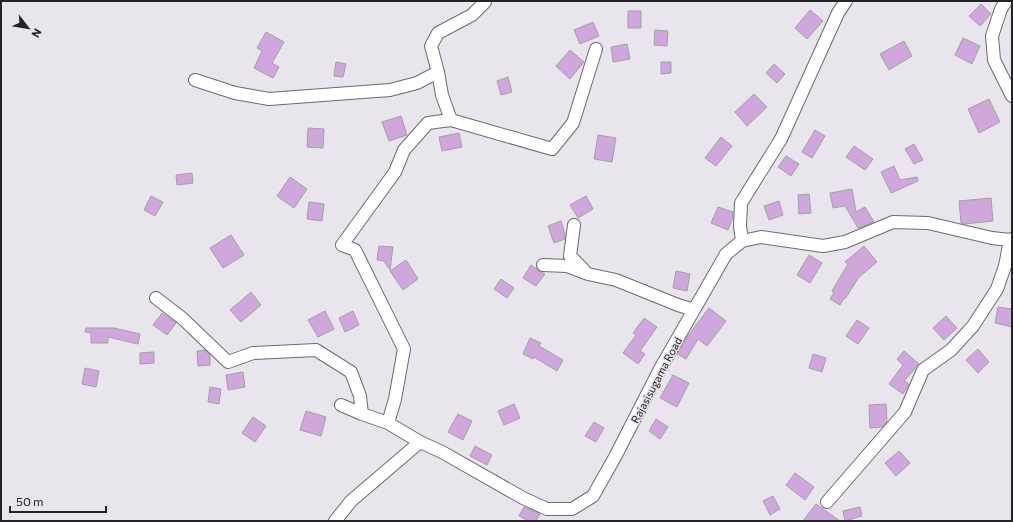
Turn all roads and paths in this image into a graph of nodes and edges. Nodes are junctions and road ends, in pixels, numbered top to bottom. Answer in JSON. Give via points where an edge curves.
{"nodes":[{"id":1,"x":846,"y":1,"type":"edge"},
{"id":2,"x":1006,"y":1,"type":"edge"},
{"id":3,"x":485,"y":2,"type":"dead end"},
{"id":4,"x":596,"y":48,"type":"dead end"},
{"id":5,"x":438,"y":72,"type":"junction"},
{"id":6,"x":195,"y":80,"type":"dead end"},
{"id":7,"x":1012,"y":96,"type":"edge"},
{"id":8,"x":451,"y":120,"type":"junction"},
{"id":9,"x":574,"y":224,"type":"dead end"},
{"id":10,"x":1011,"y":240,"type":"edge"},
{"id":11,"x":742,"y":241,"type":"junction"},
{"id":12,"x":543,"y":265,"type":"dead end"},
{"id":13,"x":588,"y":274,"type":"junction"},
{"id":14,"x":156,"y":298,"type":"dead end"},
{"id":15,"x":694,"y":310,"type":"junction"},
{"id":16,"x":341,"y":405,"type":"dead end"},
{"id":17,"x":362,"y":414,"type":"junction"},
{"id":18,"x":388,"y":423,"type":"junction"},
{"id":19,"x":420,"y":442,"type":"junction"},
{"id":20,"x":827,"y":502,"type":"dead end"},
{"id":21,"x":335,"y":521,"type":"edge"}],
"edges":[{"from":1,"to":11,"type":"street","via":[[838,13],[781,139],[741,203]]},
{"from":2,"to":7,"type":"street","via":[[1000,9],[992,36],[994,60]]},
{"from":3,"to":5,"type":"street","via":[[472,15],[438,33],[431,46]]},
{"from":4,"to":8,"type":"street","via":[[573,123],[552,149]]},
{"from":5,"to":6,"type":"street","via":[[417,83],[390,90],[269,99],[235,93]]},
{"from":5,"to":8,"type":"street","via":[[442,95]]},
{"from":8,"to":18,"type":"street","via":[[428,123],[404,150],[395,172],[342,245],[355,250],[404,350]]},
{"from":9,"to":13,"type":"street","via":[[570,256]]},
{"from":10,"to":11,"type":"street","name":"Rajasisugama Road","via":[[928,223],[893,222],[845,242],[823,246],[761,237]]},
{"from":10,"to":20,"type":"street","via":[[997,289],[973,326],[950,350],[923,370],[905,412]]},
{"from":11,"to":15,"type":"street","name":"Rajasisugama Road","via":[[726,254]]},
{"from":12,"to":13,"type":"street","via":[[568,266]]},
{"from":13,"to":15,"type":"street","via":[[616,280]]},
{"from":14,"to":17,"type":"street","via":[[182,318],[228,362],[253,353],[316,350],[351,372],[360,396]]},
{"from":15,"to":19,"type":"street","name":"Rajasisugama Road","via":[[660,369],[594,496],[572,509],[547,509]]},
{"from":16,"to":17,"type":"street","name":"Rajasisugama Road"},
{"from":17,"to":18,"type":"street","name":"Rajasisugama Road"},
{"from":18,"to":19,"type":"street","name":"Rajasisugama Road"},
{"from":19,"to":21,"type":"street","via":[[351,501]]}]}
